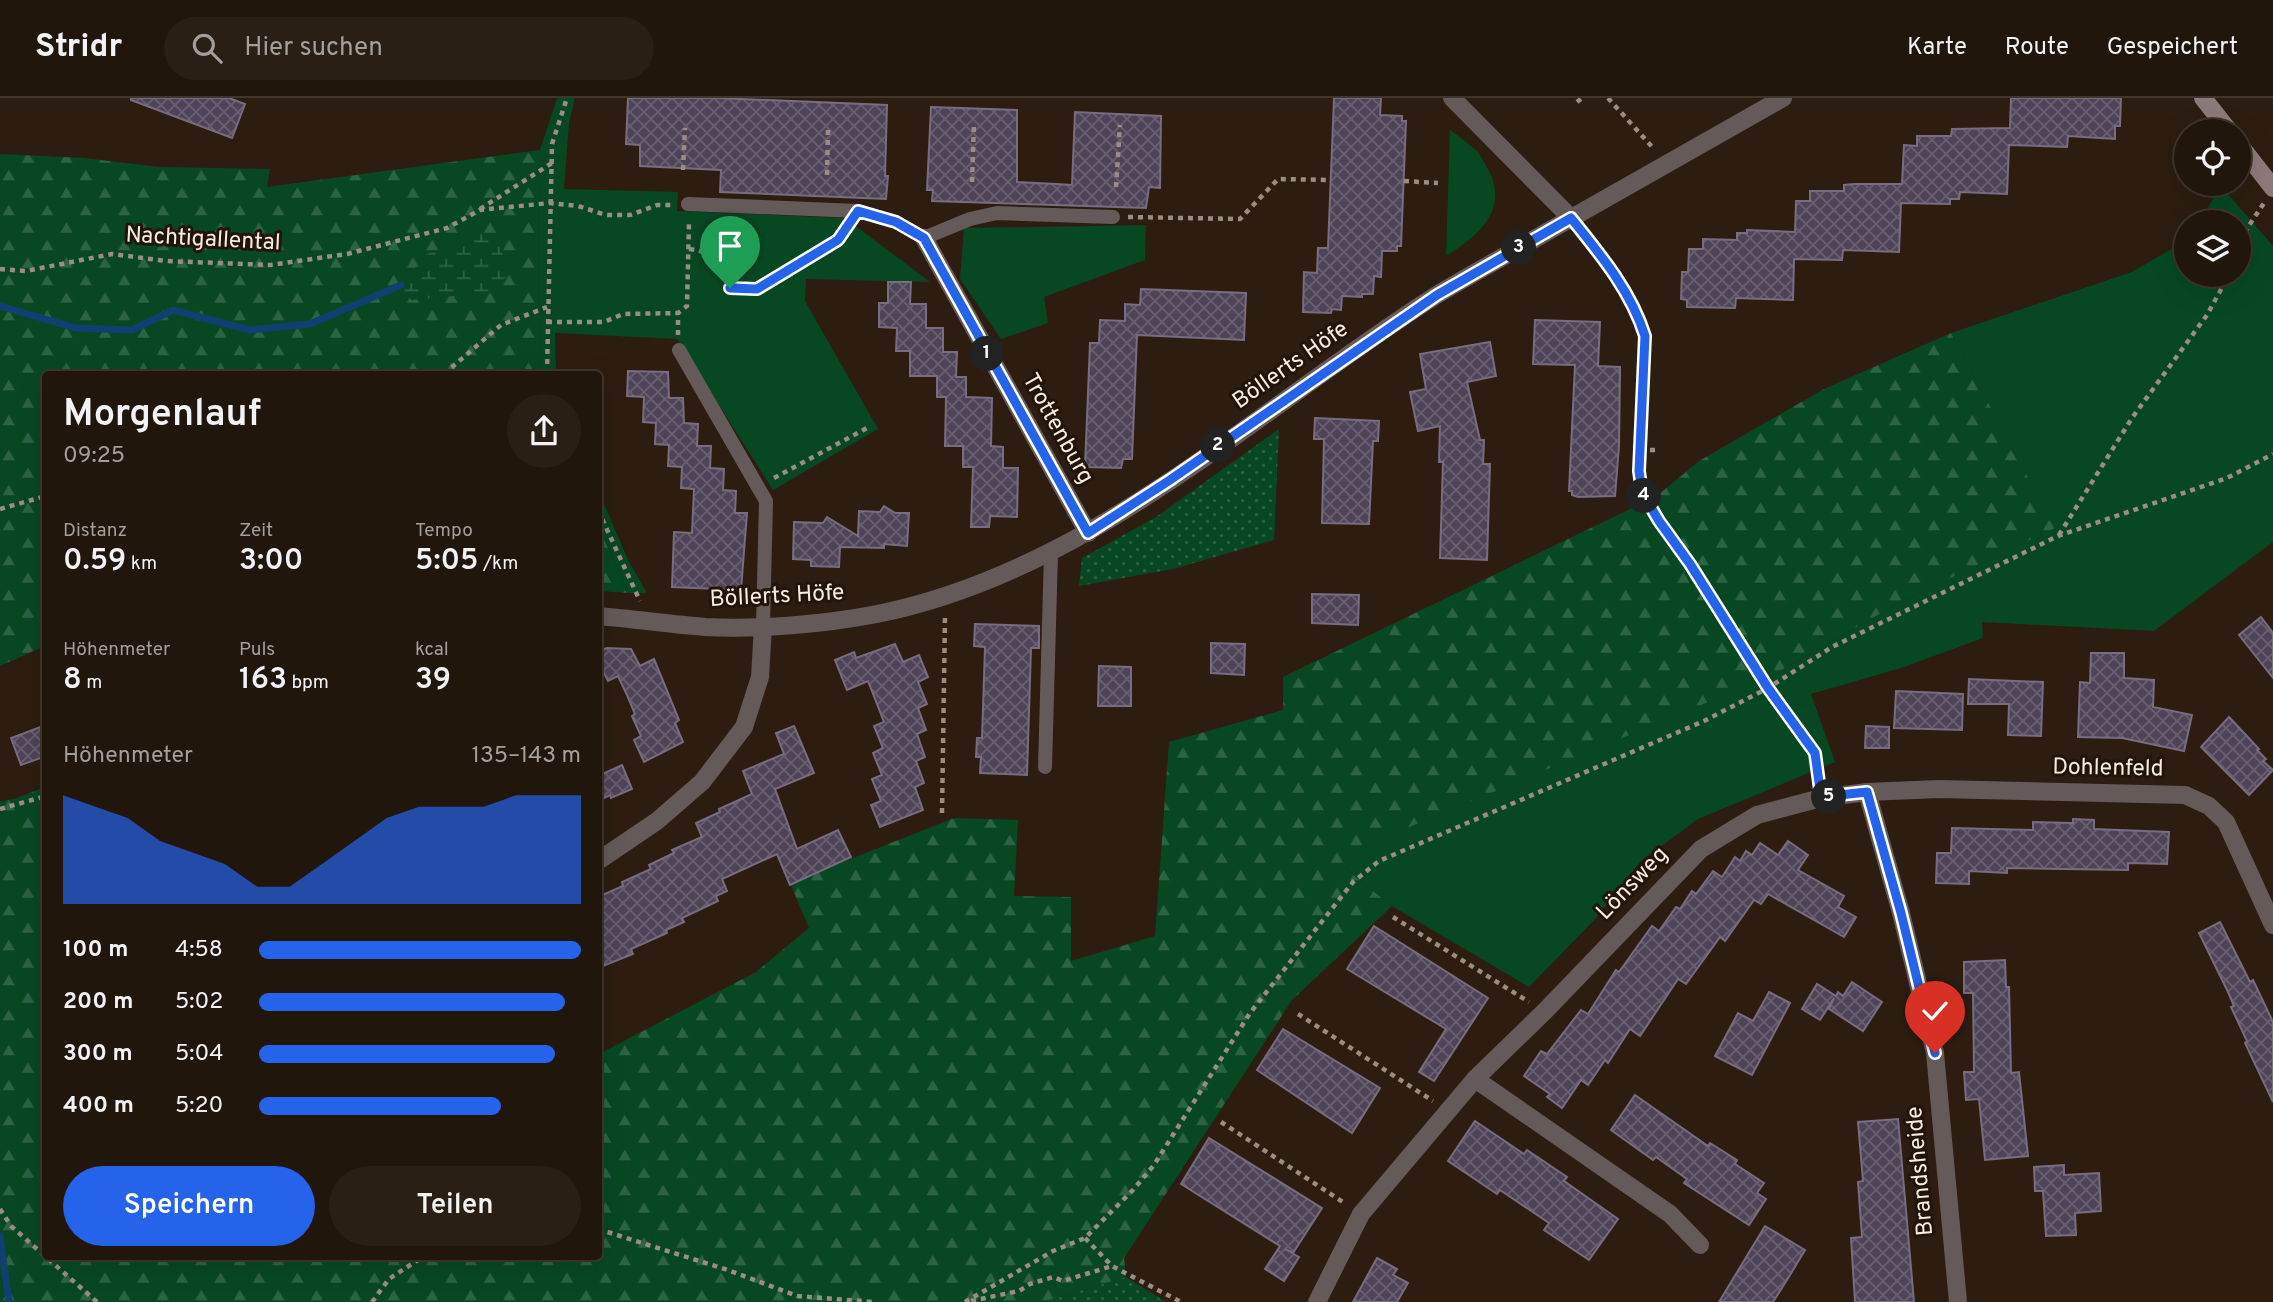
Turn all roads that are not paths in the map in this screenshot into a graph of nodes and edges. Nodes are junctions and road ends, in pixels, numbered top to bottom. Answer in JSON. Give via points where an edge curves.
{"nodes":[{"id":1,"x":1452,"y":98,"type":"edge"},
{"id":2,"x":1783,"y":98,"type":"edge"},
{"id":3,"x":2203,"y":98,"type":"edge"},
{"id":4,"x":2220,"y":119,"type":"edge"},
{"id":5,"x":2251,"y":165,"type":"edge"},
{"id":6,"x":2269,"y":195,"type":"edge"},
{"id":7,"x":688,"y":204,"type":"road end"},
{"id":8,"x":1113,"y":217,"type":"road end"},
{"id":9,"x":1571,"y":218,"type":"junction"},
{"id":10,"x":924,"y":238,"type":"junction"},
{"id":11,"x":679,"y":350,"type":"road end"},
{"id":12,"x":1088,"y":533,"type":"junction"},
{"id":13,"x":1051,"y":553,"type":"junction"},
{"id":14,"x":602,"y":616,"type":"edge"},
{"id":15,"x":762,"y":625,"type":"junction"},
{"id":16,"x":1045,"y":767,"type":"dead end"},
{"id":17,"x":1867,"y":792,"type":"junction"},
{"id":18,"x":602,"y":858,"type":"edge"},
{"id":19,"x":2273,"y":925,"type":"edge"},
{"id":20,"x":1475,"y":1079,"type":"junction"},
{"id":21,"x":1700,"y":1245,"type":"dead end"},
{"id":22,"x":1317,"y":1302,"type":"edge"},
{"id":23,"x":1958,"y":1302,"type":"edge"}],
"edges":[{"from":1,"to":9,"type":"street"},
{"from":2,"to":9,"type":"street","name":"Böllerts Höfe"},
{"from":3,"to":4,"type":"main road"},
{"from":5,"to":6,"type":"main road"},
{"from":7,"to":10,"type":"lane","via":[[858,211],[896,222]]},
{"from":8,"to":10,"type":"lane","via":[[997,213]]},
{"from":9,"to":12,"type":"street","name":"Böllerts Höfe","via":[[1437,295]]},
{"from":10,"to":12,"type":"street","name":"Trottenburg"},
{"from":11,"to":15,"type":"lane","via":[[766,500]]},
{"from":12,"to":13,"type":"street","name":"Böllerts Höfe"},
{"from":13,"to":15,"type":"street","name":"Böllerts Höfe","via":[[946,597],[876,614]]},
{"from":13,"to":16,"type":"lane"},
{"from":14,"to":15,"type":"street","name":"Böllerts Höfe","via":[[706,627]]},
{"from":15,"to":18,"type":"street","via":[[760,677],[744,727],[702,782],[657,821]]},
{"from":17,"to":19,"type":"street","name":"Dohlenfeld","via":[[1939,789],[2185,795],[2226,822]]},
{"from":17,"to":20,"type":"street","name":"Lönsweg","via":[[1821,797],[1757,815],[1701,849]]},
{"from":17,"to":23,"type":"street","name":"Brandsheide","via":[[1935,1053]]},
{"from":20,"to":21,"type":"street","via":[[1670,1214]]},
{"from":20,"to":22,"type":"street","name":"Lönsweg","via":[[1361,1214]]}]}
